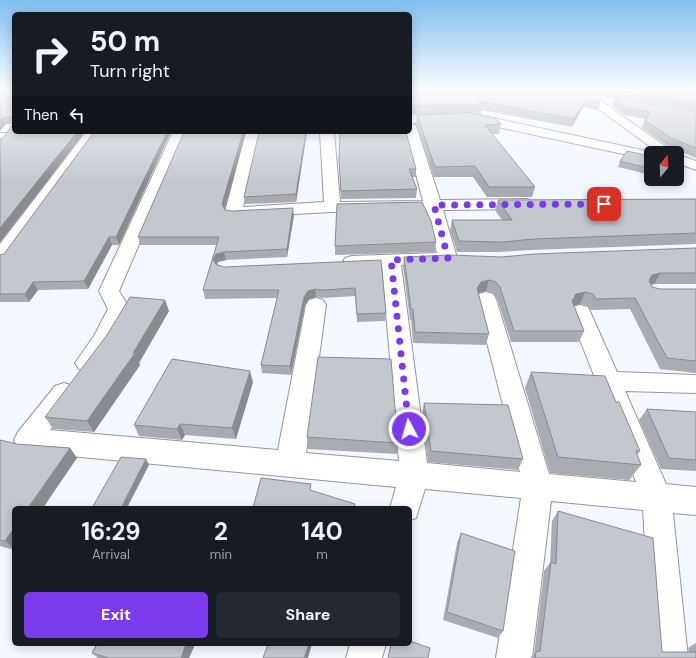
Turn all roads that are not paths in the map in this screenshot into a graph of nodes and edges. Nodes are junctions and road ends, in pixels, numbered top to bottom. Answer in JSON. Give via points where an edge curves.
{"nodes":[{"id":1,"x":483,"y":120,"type":"edge"},
{"id":2,"x":620,"y":120,"type":"edge"},
{"id":3,"x":9,"y":128,"type":"edge"},
{"id":4,"x":412,"y":133,"type":"edge"},
{"id":5,"x":92,"y":134,"type":"edge"},
{"id":6,"x":179,"y":134,"type":"edge"},
{"id":7,"x":252,"y":134,"type":"edge"},
{"id":8,"x":327,"y":134,"type":"edge"},
{"id":9,"x":0,"y":141,"type":"edge"},
{"id":10,"x":658,"y":146,"type":"edge"},
{"id":11,"x":644,"y":154,"type":"edge"},
{"id":12,"x":545,"y":204,"type":"edge"},
{"id":13,"x":434,"y":205,"type":"junction"},
{"id":14,"x":332,"y":207,"type":"junction"},
{"id":15,"x":0,"y":258,"type":"edge"},
{"id":16,"x":391,"y":260,"type":"junction"},
{"id":17,"x":336,"y":262,"type":"edge"},
{"id":18,"x":486,"y":299,"type":"dead end"},
{"id":19,"x":316,"y":305,"type":"dead end"},
{"id":20,"x":580,"y":312,"type":"dead end"},
{"id":21,"x":609,"y":381,"type":"junction"},
{"id":22,"x":696,"y":384,"type":"edge"},
{"id":23,"x":290,"y":464,"type":"junction"},
{"id":24,"x":414,"y":475,"type":"junction"},
{"id":25,"x":538,"y":486,"type":"junction"},
{"id":26,"x":657,"y":497,"type":"junction"},
{"id":27,"x":696,"y":501,"type":"edge"},
{"id":28,"x":406,"y":506,"type":"edge"},
{"id":29,"x":367,"y":646,"type":"edge"},
{"id":30,"x":364,"y":658,"type":"edge"},
{"id":31,"x":514,"y":658,"type":"edge"},
{"id":32,"x":670,"y":658,"type":"edge"}],
"edges":[{"from":1,"to":11,"type":"street"},
{"from":2,"to":10,"type":"street"},
{"from":3,"to":9,"type":"street"},
{"from":4,"to":13,"type":"street"},
{"from":5,"to":15,"type":"street"},
{"from":6,"to":23,"type":"street","via":[[109,291],[119,309],[103,340],[28,440]]},
{"from":7,"to":14,"type":"street","via":[[232,212]]},
{"from":8,"to":14,"type":"street"},
{"from":12,"to":13,"type":"street"},
{"from":13,"to":14,"type":"street"},
{"from":13,"to":16,"type":"street","via":[[456,258]]},
{"from":16,"to":17,"type":"street"},
{"from":16,"to":24,"type":"street"},
{"from":18,"to":25,"type":"street"},
{"from":19,"to":23,"type":"street"},
{"from":20,"to":21,"type":"street"},
{"from":21,"to":22,"type":"street"},
{"from":21,"to":26,"type":"street"},
{"from":23,"to":24,"type":"street"},
{"from":24,"to":25,"type":"street"},
{"from":24,"to":28,"type":"street"},
{"from":25,"to":26,"type":"street"},
{"from":25,"to":31,"type":"street"},
{"from":26,"to":27,"type":"street"},
{"from":26,"to":32,"type":"street"},
{"from":29,"to":30,"type":"street"}]}
